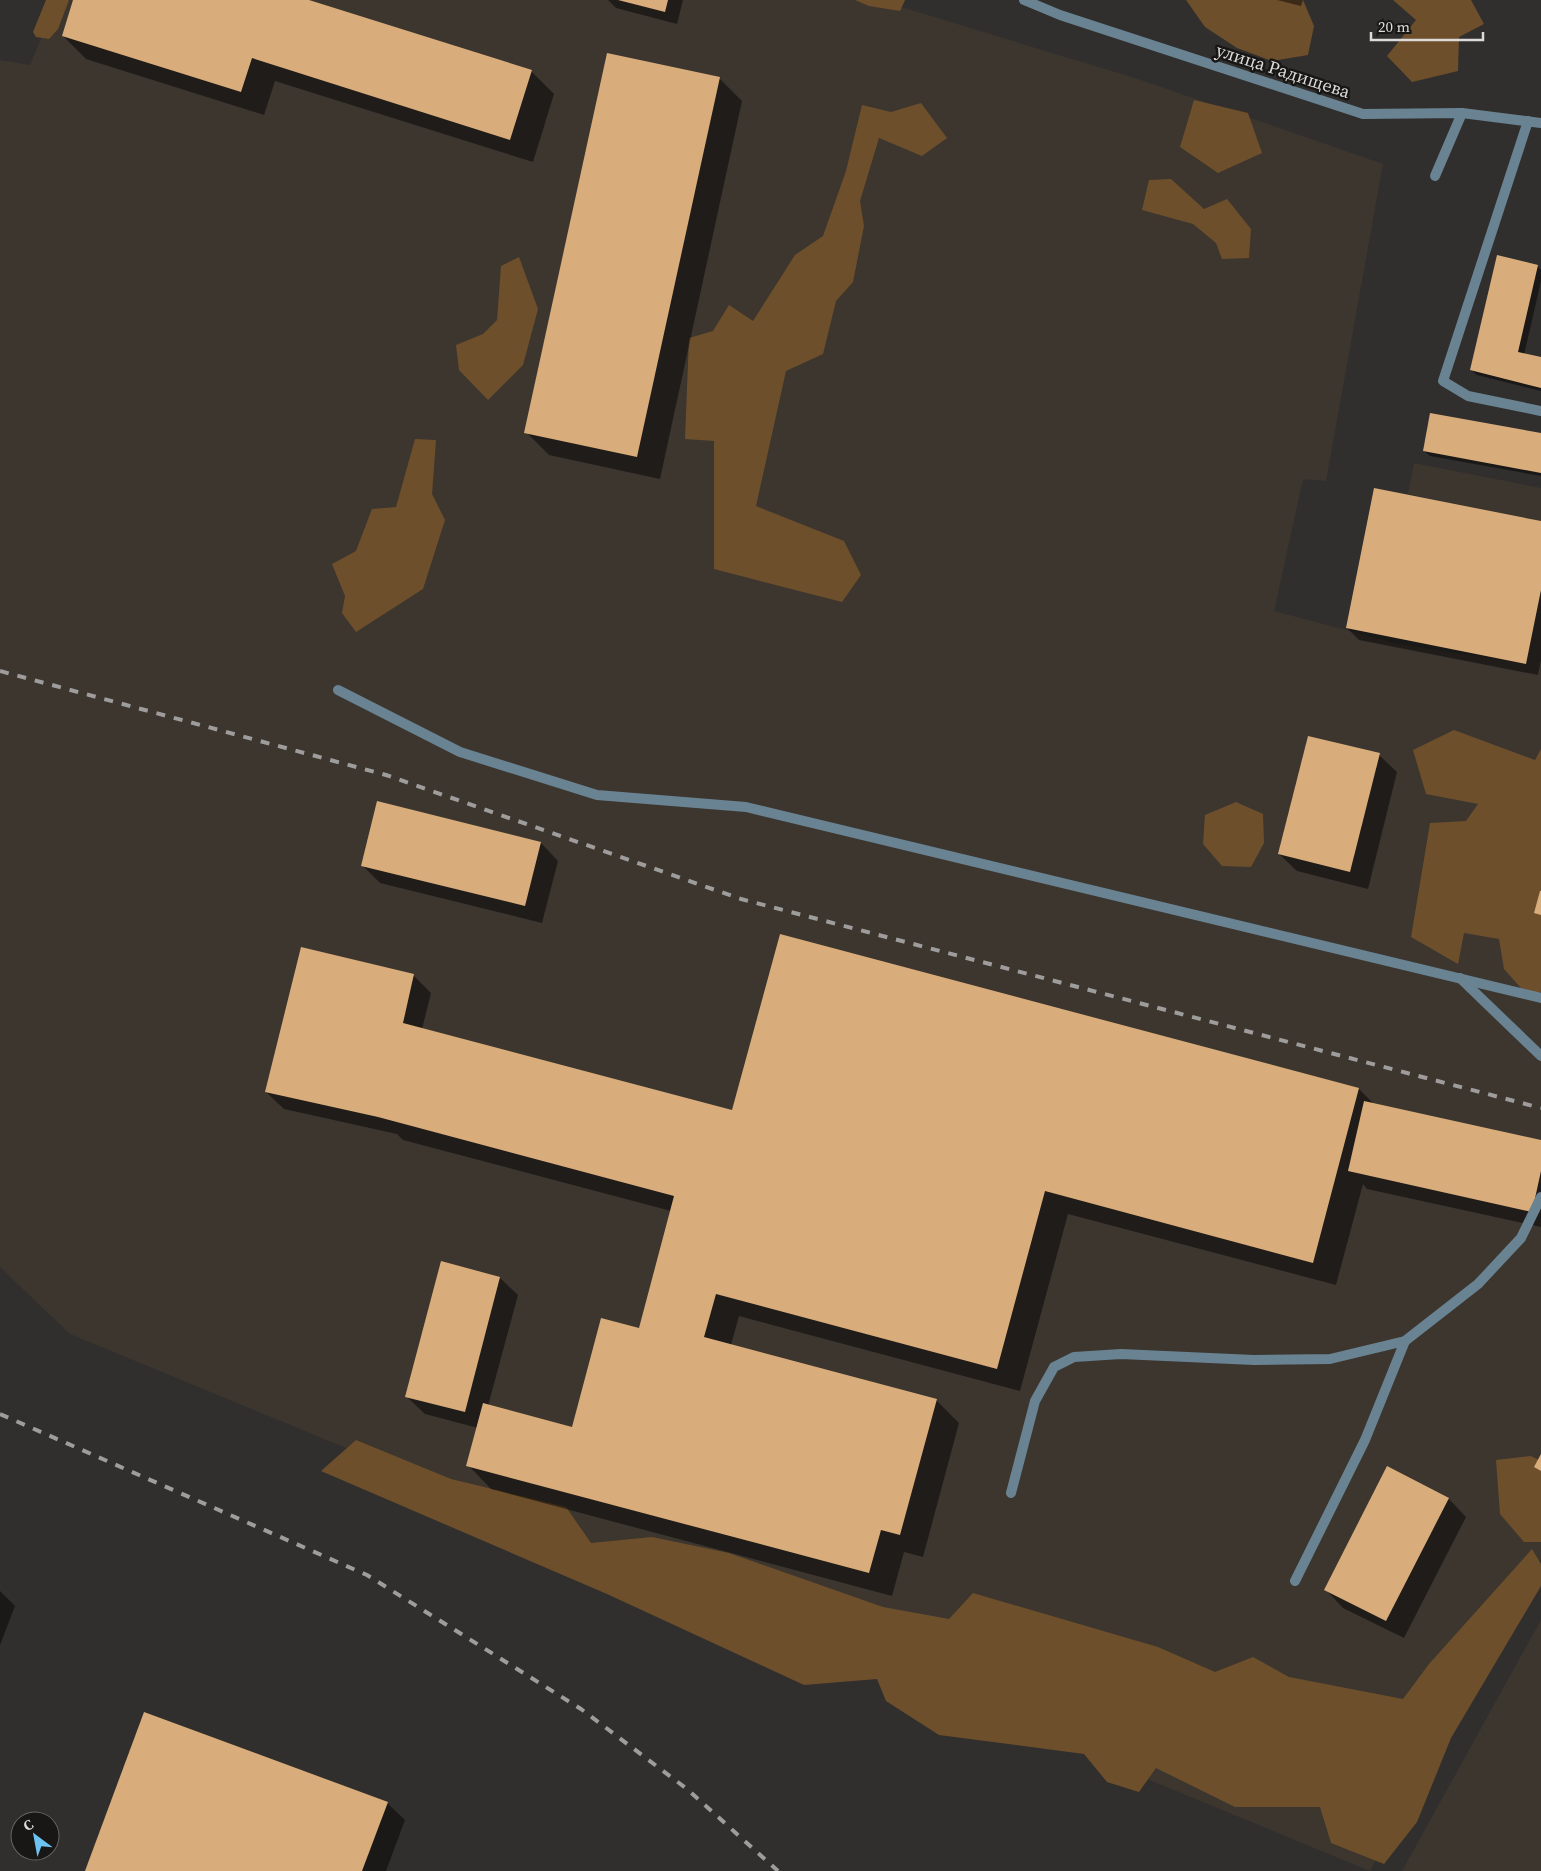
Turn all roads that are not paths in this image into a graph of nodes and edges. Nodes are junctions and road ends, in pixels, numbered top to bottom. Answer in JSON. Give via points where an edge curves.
{"nodes":[{"id":1,"x":1024,"y":0,"type":"edge"},
{"id":2,"x":1462,"y":113,"type":"junction"},
{"id":3,"x":1528,"y":121,"type":"junction"},
{"id":4,"x":1541,"y":123,"type":"edge"},
{"id":5,"x":1435,"y":176,"type":"dead end"},
{"id":6,"x":1541,"y":410,"type":"edge"},
{"id":7,"x":338,"y":690,"type":"dead end"},
{"id":8,"x":1460,"y":978,"type":"junction"},
{"id":9,"x":1541,"y":998,"type":"edge"},
{"id":10,"x":1541,"y":1056,"type":"edge"},
{"id":11,"x":1541,"y":1197,"type":"edge"},
{"id":12,"x":1405,"y":1341,"type":"junction"},
{"id":13,"x":1011,"y":1493,"type":"dead end"},
{"id":14,"x":1296,"y":1581,"type":"dead end"}],
"edges":[{"from":1,"to":2,"type":"street","name":"улица Радищева","via":[[1363,114]]},
{"from":2,"to":3,"type":"street","name":"улица Радищева"},
{"from":2,"to":5,"type":"street"},
{"from":3,"to":4,"type":"street","name":"улица Радищева"},
{"from":3,"to":6,"type":"street","via":[[1443,381],[1468,396]]},
{"from":7,"to":8,"type":"street","via":[[460,752],[597,795],[746,808]]},
{"from":8,"to":9,"type":"street"},
{"from":8,"to":10,"type":"street"},
{"from":11,"to":12,"type":"street","via":[[1521,1238],[1478,1284]]},
{"from":12,"to":13,"type":"street","via":[[1330,1359],[1254,1360],[1121,1354],[1074,1357],[1054,1367],[1035,1401]]},
{"from":12,"to":14,"type":"street","via":[[1366,1440]]}]}
